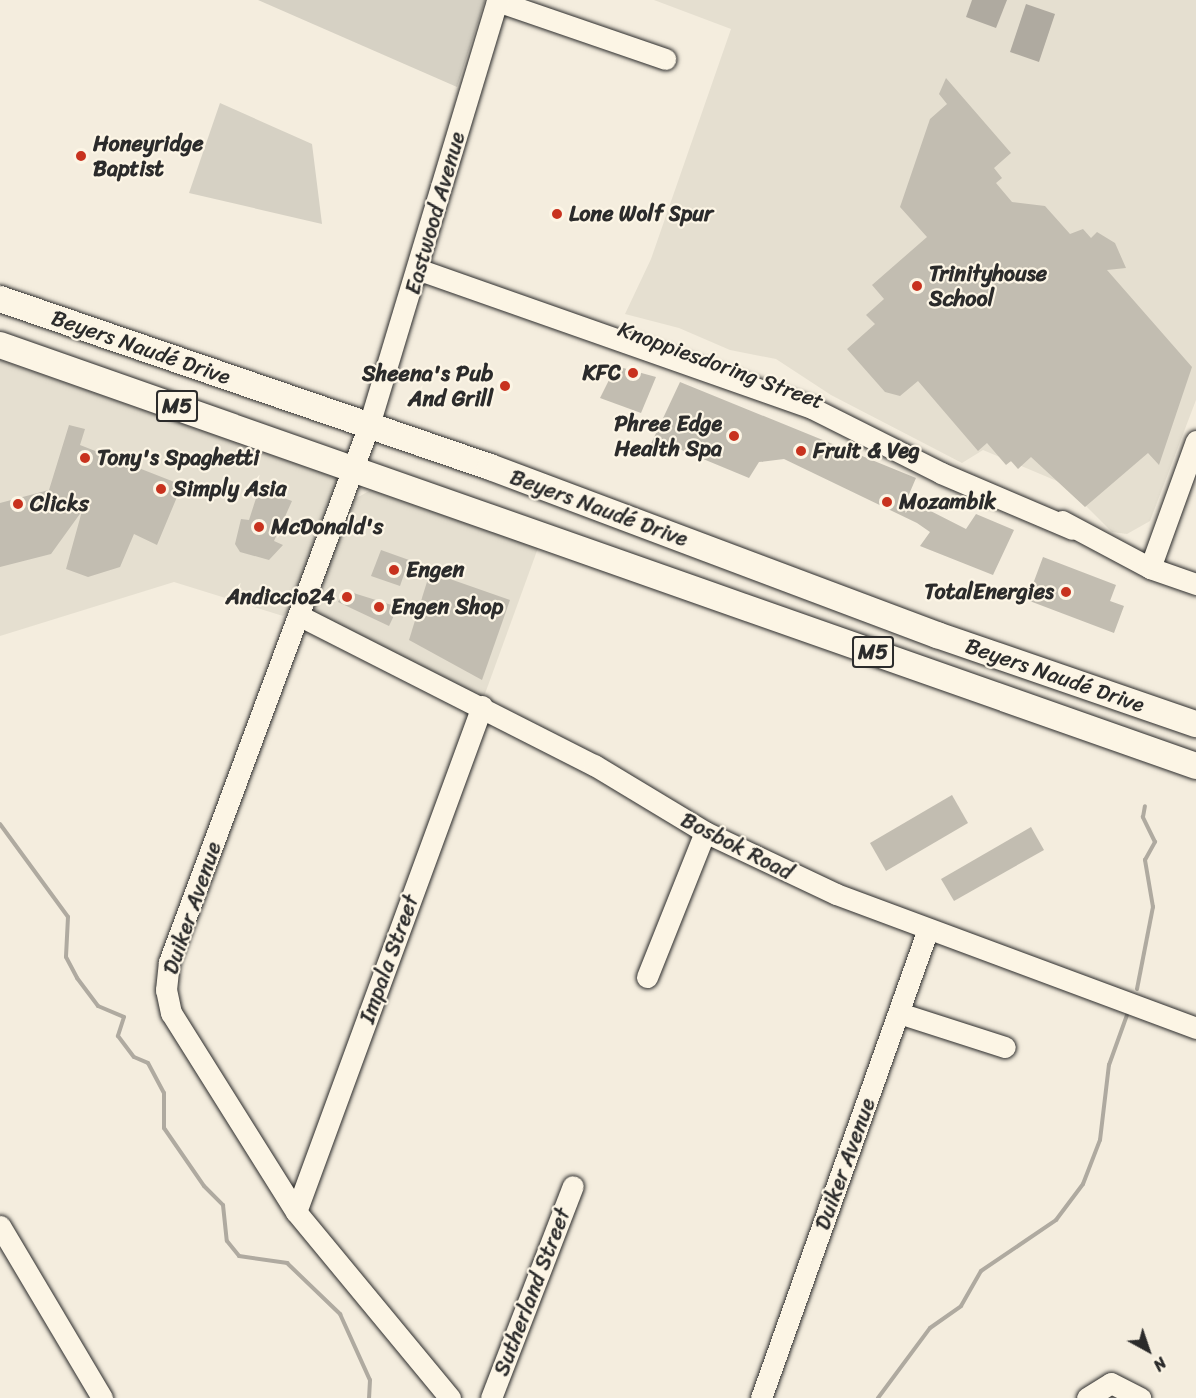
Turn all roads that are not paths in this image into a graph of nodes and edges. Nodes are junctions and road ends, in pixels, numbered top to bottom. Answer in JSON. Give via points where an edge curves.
{"nodes":[{"id":1,"x":497,"y":1,"type":"edge"},
{"id":2,"x":665,"y":59,"type":"dead end"},
{"id":3,"x":420,"y":270,"type":"junction"},
{"id":4,"x":0,"y":299,"type":"edge"},
{"id":5,"x":0,"y":345,"type":"edge"},
{"id":6,"x":369,"y":425,"type":"junction"},
{"id":7,"x":1196,"y":441,"type":"edge"},
{"id":8,"x":354,"y":468,"type":"junction"},
{"id":9,"x":1150,"y":568,"type":"junction"},
{"id":10,"x":1196,"y":585,"type":"edge"},
{"id":11,"x":300,"y":616,"type":"junction"},
{"id":12,"x":482,"y":706,"type":"junction"},
{"id":13,"x":1196,"y":724,"type":"edge"},
{"id":14,"x":1196,"y":766,"type":"edge"},
{"id":15,"x":705,"y":831,"type":"junction"},
{"id":16,"x":928,"y":930,"type":"junction"},
{"id":17,"x":647,"y":977,"type":"dead end"},
{"id":18,"x":898,"y":1013,"type":"junction"},
{"id":19,"x":1196,"y":1028,"type":"edge"},
{"id":20,"x":1005,"y":1047,"type":"dead end"},
{"id":21,"x":573,"y":1186,"type":"dead end"},
{"id":22,"x":296,"y":1212,"type":"junction"},
{"id":23,"x":0,"y":1226,"type":"edge"},
{"id":24,"x":102,"y":1398,"type":"edge"},
{"id":25,"x":450,"y":1398,"type":"edge"},
{"id":26,"x":491,"y":1398,"type":"edge"},
{"id":27,"x":761,"y":1398,"type":"edge"},
{"id":28,"x":1087,"y":1398,"type":"edge"},
{"id":29,"x":1140,"y":1398,"type":"edge"}],
"edges":[{"from":1,"to":2,"type":"street"},
{"from":1,"to":3,"type":"street","name":"Eastwood Avenue"},
{"from":3,"to":6,"type":"street","name":"Eastwood Avenue"},
{"from":3,"to":9,"type":"street","name":"Knoppiesdoring Street","via":[[591,326],[629,331],[781,382]]},
{"from":4,"to":6,"type":"main road","name":"Beyers Naudé Drive","number":"M5"},
{"from":5,"to":8,"type":"main road","name":"Beyers Naudé Drive","number":"M5"},
{"from":6,"to":8,"type":"street","name":"Duiker Avenue"},
{"from":6,"to":13,"type":"main road","name":"Beyers Naudé Drive","number":"M5","via":[[937,635]]},
{"from":7,"to":9,"type":"street"},
{"from":8,"to":11,"type":"street","name":"Duiker Avenue"},
{"from":8,"to":14,"type":"main road","name":"Beyers Naudé Drive","number":"M5"},
{"from":9,"to":10,"type":"street","name":"Knoppiesdoring Street"},
{"from":11,"to":12,"type":"street","name":"Bosbok Road"},
{"from":11,"to":22,"type":"street","name":"Duiker Avenue","via":[[169,962],[166,990],[171,1013]]},
{"from":12,"to":15,"type":"street","name":"Bosbok Road"},
{"from":12,"to":22,"type":"street","name":"Impala Street"},
{"from":15,"to":16,"type":"street","name":"Bosbok Road","via":[[836,894]]},
{"from":15,"to":17,"type":"street"},
{"from":16,"to":18,"type":"street","name":"Duiker Avenue"},
{"from":16,"to":19,"type":"street","name":"Bosbok Road","via":[[1117,995]]},
{"from":18,"to":20,"type":"street"},
{"from":18,"to":27,"type":"street","name":"Duiker Avenue"},
{"from":21,"to":26,"type":"street","name":"Sutherland Street"},
{"from":22,"to":25,"type":"street","name":"Duiker Avenue"},
{"from":23,"to":24,"type":"street"},
{"from":28,"to":29,"type":"street","via":[[1111,1383]]}]}
